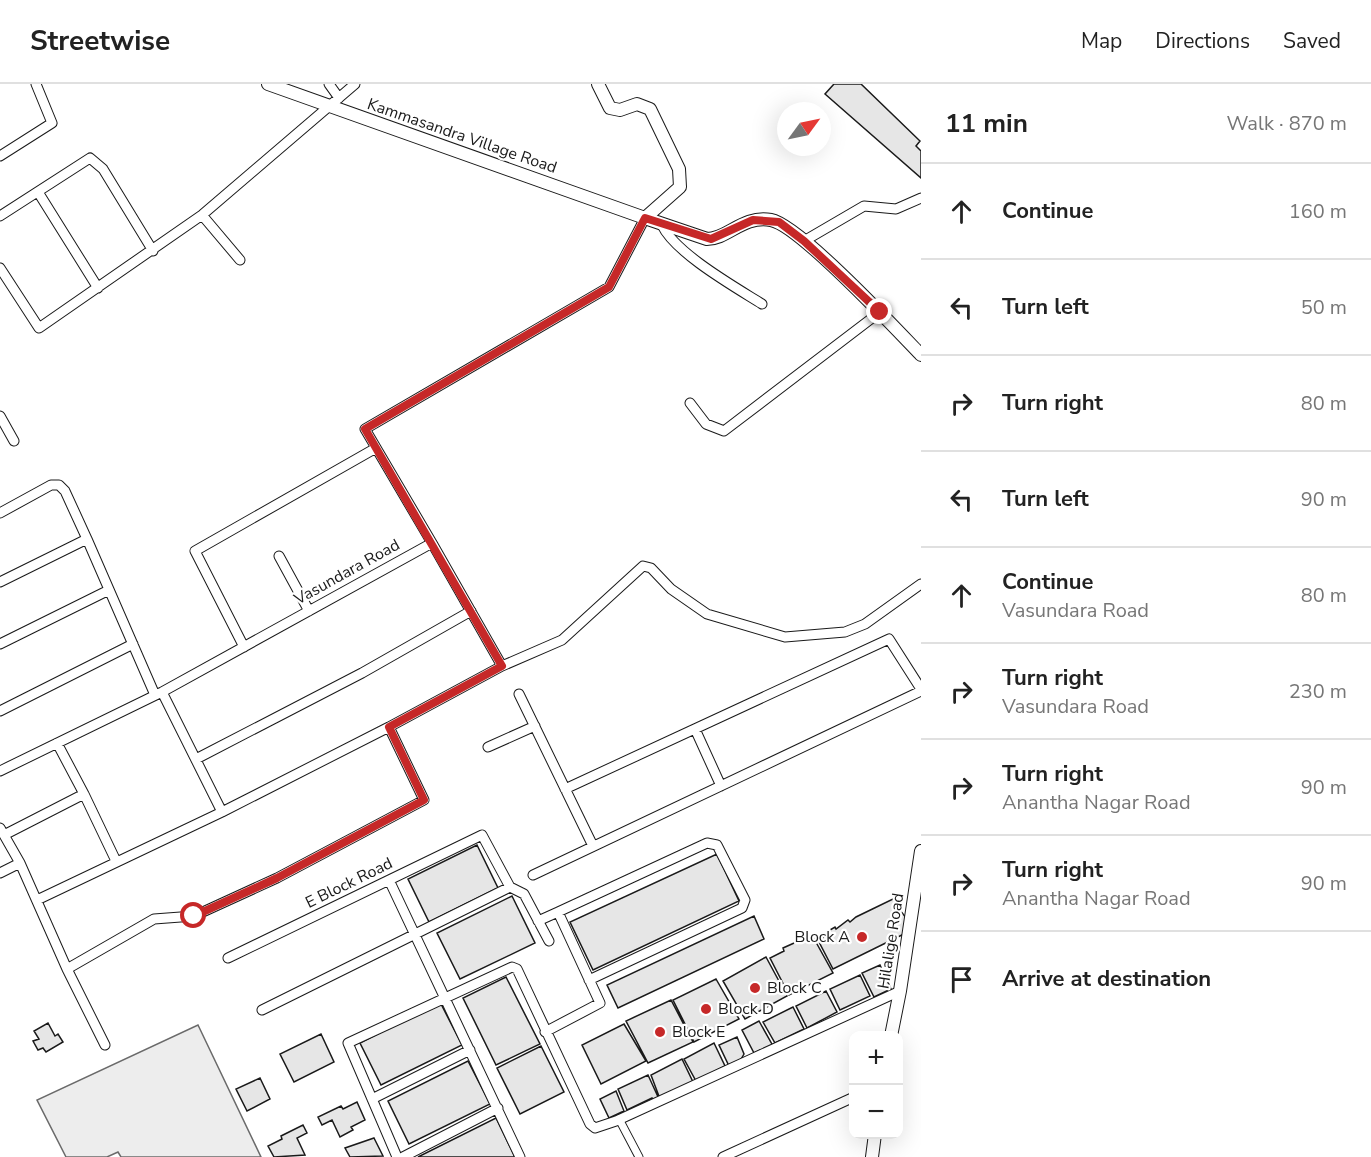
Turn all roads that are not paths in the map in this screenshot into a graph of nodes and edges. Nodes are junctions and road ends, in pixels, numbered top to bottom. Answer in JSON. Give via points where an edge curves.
{"nodes":[{"id":1,"x":36,"y":84,"type":"edge"},
{"id":2,"x":268,"y":84,"type":"edge"},
{"id":3,"x":329,"y":84,"type":"edge"},
{"id":4,"x":355,"y":84,"type":"edge"},
{"id":5,"x":598,"y":84,"type":"edge"},
{"id":6,"x":339,"y":98,"type":"junction"},
{"id":7,"x":329,"y":107,"type":"junction"},
{"id":8,"x":0,"y":156,"type":"edge"},
{"id":9,"x":38,"y":192,"type":"junction"},
{"id":10,"x":921,"y":198,"type":"edge"},
{"id":11,"x":202,"y":215,"type":"junction"},
{"id":12,"x":0,"y":216,"type":"edge"},
{"id":13,"x":645,"y":218,"type":"junction"},
{"id":14,"x":662,"y":225,"type":"junction"},
{"id":15,"x":804,"y":241,"type":"junction"},
{"id":16,"x":153,"y":251,"type":"junction"},
{"id":17,"x":240,"y":260,"type":"dead end"},
{"id":18,"x":0,"y":268,"type":"edge"},
{"id":19,"x":98,"y":288,"type":"junction"},
{"id":20,"x":762,"y":304,"type":"dead end"},
{"id":21,"x":880,"y":312,"type":"junction"},
{"id":22,"x":921,"y":355,"type":"edge"},
{"id":23,"x":690,"y":403,"type":"dead end"},
{"id":24,"x":0,"y":416,"type":"edge"},
{"id":25,"x":14,"y":441,"type":"dead end"},
{"id":26,"x":376,"y":448,"type":"junction"},
{"id":27,"x":0,"y":513,"type":"edge"},
{"id":28,"x":87,"y":539,"type":"junction"},
{"id":29,"x":432,"y":543,"type":"junction"},
{"id":30,"x":279,"y":556,"type":"dead end"},
{"id":31,"x":0,"y":582,"type":"edge"},
{"id":32,"x":921,"y":584,"type":"edge"},
{"id":33,"x":109,"y":590,"type":"junction"},
{"id":34,"x":309,"y":611,"type":"junction"},
{"id":35,"x":471,"y":611,"type":"junction"},
{"id":36,"x":0,"y":644,"type":"edge"},
{"id":37,"x":133,"y":645,"type":"junction"},
{"id":38,"x":244,"y":647,"type":"junction"},
{"id":39,"x":502,"y":666,"type":"junction"},
{"id":40,"x":921,"y":690,"type":"edge"},
{"id":41,"x":158,"y":694,"type":"junction"},
{"id":42,"x":519,"y":694,"type":"dead end"},
{"id":43,"x":0,"y":711,"type":"edge"},
{"id":44,"x":535,"y":726,"type":"junction"},
{"id":45,"x":389,"y":727,"type":"junction"},
{"id":46,"x":695,"y":729,"type":"junction"},
{"id":47,"x":57,"y":743,"type":"junction"},
{"id":48,"x":488,"y":747,"type":"dead end"},
{"id":49,"x":196,"y":759,"type":"junction"},
{"id":50,"x":0,"y":771,"type":"edge"},
{"id":51,"x":721,"y":786,"type":"junction"},
{"id":52,"x":565,"y":789,"type":"junction"},
{"id":53,"x":84,"y":794,"type":"junction"},
{"id":54,"x":222,"y":812,"type":"junction"},
{"id":55,"x":2,"y":832,"type":"edge"},
{"id":56,"x":593,"y":846,"type":"junction"},
{"id":57,"x":921,"y":851,"type":"edge"},
{"id":58,"x":116,"y":861,"type":"junction"},
{"id":59,"x":20,"y":863,"type":"junction"},
{"id":60,"x":0,"y":873,"type":"edge"},
{"id":61,"x":533,"y":875,"type":"dead end"},
{"id":62,"x":389,"y":880,"type":"junction"},
{"id":63,"x":510,"y":887,"type":"junction"},
{"id":64,"x":37,"y":900,"type":"junction"},
{"id":65,"x":558,"y":912,"type":"junction"},
{"id":66,"x":538,"y":921,"type":"junction"},
{"id":67,"x":416,"y":933,"type":"junction"},
{"id":68,"x":549,"y":941,"type":"dead end"},
{"id":69,"x":228,"y":958,"type":"dead end"},
{"id":70,"x":67,"y":969,"type":"junction"},
{"id":71,"x":589,"y":980,"type":"junction"},
{"id":72,"x":900,"y":991,"type":"junction"},
{"id":73,"x":446,"y":998,"type":"junction"},
{"id":74,"x":262,"y":1010,"type":"dead end"},
{"id":75,"x":892,"y":1031,"type":"edge"},
{"id":76,"x":545,"y":1032,"type":"junction"},
{"id":77,"x":105,"y":1045,"type":"dead end"},
{"id":78,"x":470,"y":1050,"type":"junction"},
{"id":79,"x":372,"y":1099,"type":"junction"},
{"id":80,"x":849,"y":1099,"type":"edge"},
{"id":81,"x":498,"y":1108,"type":"junction"},
{"id":82,"x":619,"y":1119,"type":"junction"},
{"id":83,"x":874,"y":1139,"type":"edge"},
{"id":84,"x":397,"y":1157,"type":"edge"},
{"id":85,"x":403,"y":1157,"type":"edge"},
{"id":86,"x":520,"y":1157,"type":"edge"},
{"id":87,"x":639,"y":1157,"type":"edge"},
{"id":88,"x":723,"y":1157,"type":"edge"},
{"id":89,"x":872,"y":1157,"type":"edge"}],
"edges":[{"from":1,"to":8,"type":"street","via":[[52,123]]},
{"from":2,"to":7,"type":"street","name":"Kammasandra Village Road"},
{"from":3,"to":6,"type":"street"},
{"from":4,"to":6,"type":"street"},
{"from":5,"to":13,"type":"street","via":[[610,108],[620,110],[637,104],[650,109],[679,169],[680,187]]},
{"from":6,"to":7,"type":"street"},
{"from":7,"to":11,"type":"street"},
{"from":7,"to":13,"type":"street","name":"Kammasandra Village Road"},
{"from":9,"to":12,"type":"street"},
{"from":9,"to":16,"type":"street","via":[[90,158],[103,168]]},
{"from":9,"to":19,"type":"street"},
{"from":10,"to":15,"type":"street","via":[[896,209],[864,206]]},
{"from":11,"to":16,"type":"street"},
{"from":11,"to":17,"type":"street"},
{"from":13,"to":14,"type":"street","name":"Kammasandra Village Road"},
{"from":13,"to":26,"type":"street","via":[[609,287],[365,429]]},
{"from":14,"to":15,"type":"street","name":"Kammasandra Village Road","via":[[711,239],[744,222],[771,220]]},
{"from":14,"to":20,"type":"street","via":[[667,236],[717,276]]},
{"from":15,"to":21,"type":"street","name":"Kammasandra Village Road"},
{"from":16,"to":19,"type":"street"},
{"from":18,"to":19,"type":"street","via":[[39,328]]},
{"from":21,"to":22,"type":"street","name":"Kammasandra Village Road"},
{"from":21,"to":23,"type":"street","via":[[724,431],[706,424]]},
{"from":24,"to":25,"type":"street"},
{"from":26,"to":29,"type":"street"},
{"from":26,"to":38,"type":"street","via":[[195,551]]},
{"from":27,"to":28,"type":"street","via":[[51,485],[59,485]]},
{"from":28,"to":31,"type":"street"},
{"from":28,"to":33,"type":"street"},
{"from":29,"to":34,"type":"street","name":"Vasundara Road"},
{"from":29,"to":35,"type":"street"},
{"from":30,"to":34,"type":"street"},
{"from":32,"to":39,"type":"street","via":[[865,624],[845,632],[785,637],[707,614],[670,589],[651,568],[643,566],[562,640]]},
{"from":33,"to":36,"type":"street"},
{"from":33,"to":37,"type":"street"},
{"from":34,"to":38,"type":"street","name":"Vasundara Road"},
{"from":35,"to":39,"type":"street"},
{"from":35,"to":49,"type":"street"},
{"from":37,"to":41,"type":"street"},
{"from":37,"to":43,"type":"street"},
{"from":38,"to":41,"type":"street","name":"Vasundara Road"},
{"from":39,"to":45,"type":"street"},
{"from":40,"to":46,"type":"street","via":[[889,639]]},
{"from":40,"to":51,"type":"street"},
{"from":41,"to":47,"type":"street","name":"Vasundara Road"},
{"from":41,"to":49,"type":"street"},
{"from":42,"to":44,"type":"street"},
{"from":44,"to":48,"type":"street"},
{"from":44,"to":52,"type":"street"},
{"from":45,"to":54,"type":"street"},
{"from":45,"to":70,"type":"street","via":[[424,800],[277,878],[194,916],[154,919]]},
{"from":46,"to":51,"type":"street"},
{"from":46,"to":52,"type":"street"},
{"from":47,"to":50,"type":"street","name":"Vasundara Road"},
{"from":47,"to":53,"type":"street"},
{"from":49,"to":54,"type":"street"},
{"from":51,"to":56,"type":"street"},
{"from":52,"to":56,"type":"street"},
{"from":53,"to":55,"type":"street"},
{"from":53,"to":58,"type":"street"},
{"from":54,"to":58,"type":"street"},
{"from":55,"to":59,"type":"street"},
{"from":56,"to":61,"type":"street"},
{"from":57,"to":72,"type":"street","name":"Hilalige Road"},
{"from":58,"to":64,"type":"street"},
{"from":59,"to":60,"type":"street"},
{"from":59,"to":64,"type":"street"},
{"from":62,"to":63,"type":"street","name":"E Block Road","via":[[482,836]]},
{"from":62,"to":67,"type":"street"},
{"from":62,"to":69,"type":"street","name":"E Block Road"},
{"from":63,"to":66,"type":"street","via":[[524,894]]},
{"from":63,"to":67,"type":"street"},
{"from":64,"to":70,"type":"street"},
{"from":65,"to":66,"type":"street"},
{"from":65,"to":71,"type":"street"},
{"from":65,"to":71,"type":"street","via":[[707,843],[722,851],[745,900],[738,911]]},
{"from":66,"to":68,"type":"street"},
{"from":67,"to":73,"type":"street"},
{"from":67,"to":74,"type":"street"},
{"from":70,"to":77,"type":"street"},
{"from":71,"to":76,"type":"street","via":[[599,1005]]},
{"from":72,"to":75,"type":"street","name":"Hilalige Road"},
{"from":72,"to":82,"type":"street"},
{"from":73,"to":76,"type":"street","via":[[516,968]]},
{"from":73,"to":78,"type":"street"},
{"from":73,"to":79,"type":"street","via":[[348,1043]]},
{"from":76,"to":82,"type":"street","via":[[592,1126],[597,1128]]},
{"from":78,"to":79,"type":"street"},
{"from":78,"to":81,"type":"street"},
{"from":79,"to":84,"type":"street"},
{"from":80,"to":88,"type":"street"},
{"from":81,"to":85,"type":"street"},
{"from":81,"to":86,"type":"street"},
{"from":82,"to":87,"type":"street"},
{"from":83,"to":89,"type":"street"}]}
